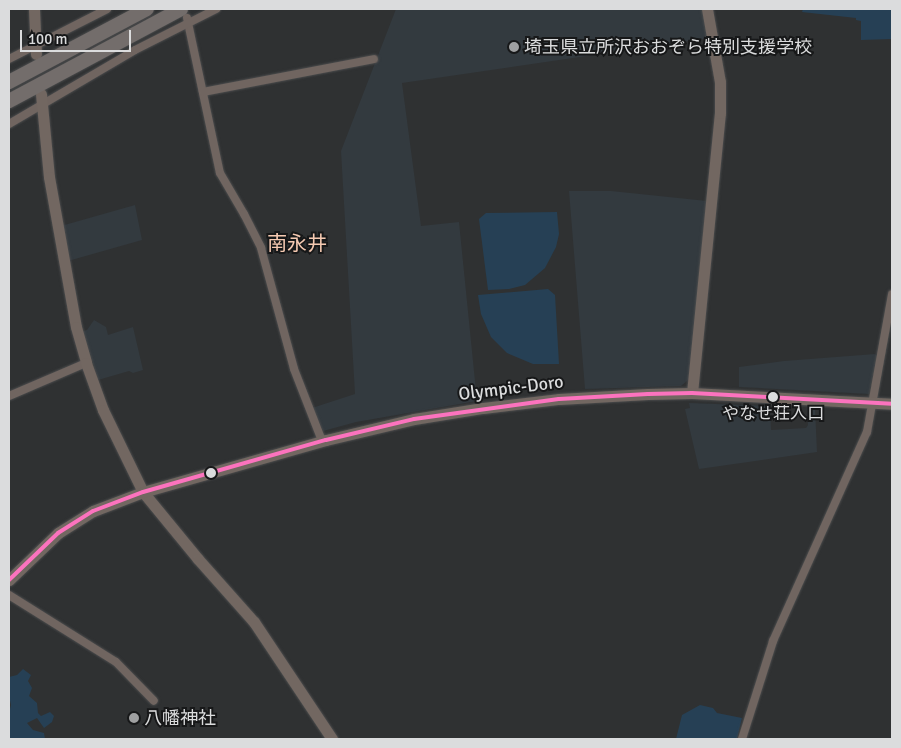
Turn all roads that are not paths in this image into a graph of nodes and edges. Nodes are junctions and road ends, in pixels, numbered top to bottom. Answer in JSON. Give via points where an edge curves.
{"nodes":[{"id":1,"x":34,"y":9,"type":"edge"},
{"id":2,"x":107,"y":9,"type":"edge"},
{"id":3,"x":147,"y":9,"type":"edge"},
{"id":4,"x":216,"y":9,"type":"edge"},
{"id":5,"x":707,"y":9,"type":"edge"},
{"id":6,"x":186,"y":17,"type":"edge"},
{"id":7,"x":35,"y":51,"type":"junction"},
{"id":8,"x":9,"y":59,"type":"edge"},
{"id":9,"x":374,"y":59,"type":"dead end"},
{"id":10,"x":9,"y":82,"type":"edge"},
{"id":11,"x":203,"y":92,"type":"junction"},
{"id":12,"x":41,"y":99,"type":"junction"},
{"id":13,"x":9,"y":101,"type":"edge"},
{"id":14,"x":9,"y":124,"type":"edge"},
{"id":15,"x":892,"y":294,"type":"edge"},
{"id":16,"x":86,"y":363,"type":"junction"},
{"id":17,"x":692,"y":393,"type":"junction"},
{"id":18,"x":9,"y":396,"type":"edge"},
{"id":19,"x":871,"y":402,"type":"junction"},
{"id":20,"x":892,"y":404,"type":"edge"},
{"id":21,"x":322,"y":441,"type":"junction"},
{"id":22,"x":143,"y":492,"type":"junction"},
{"id":23,"x":9,"y":580,"type":"edge"},
{"id":24,"x":9,"y":595,"type":"edge"},
{"id":25,"x":154,"y":701,"type":"dead end"},
{"id":26,"x":332,"y":739,"type":"edge"},
{"id":27,"x":742,"y":739,"type":"edge"}],
"edges":[{"from":1,"to":7,"type":"street"},
{"from":2,"to":7,"type":"street"},
{"from":3,"to":10,"type":"highway"},
{"from":4,"to":6,"type":"street"},
{"from":5,"to":17,"type":"street","via":[[720,82],[720,113]]},
{"from":6,"to":11,"type":"street"},
{"from":6,"to":12,"type":"street","via":[[135,50]]},
{"from":6,"to":13,"type":"highway"},
{"from":7,"to":8,"type":"street"},
{"from":9,"to":11,"type":"street"},
{"from":11,"to":21,"type":"street","via":[[220,173],[261,248],[294,369]]},
{"from":12,"to":14,"type":"street"},
{"from":12,"to":16,"type":"street","via":[[56,220]]},
{"from":15,"to":19,"type":"street"},
{"from":16,"to":18,"type":"street"},
{"from":16,"to":22,"type":"street","via":[[103,410]]},
{"from":17,"to":19,"type":"street","name":"Olympic-Doro"},
{"from":17,"to":21,"type":"street","name":"Olympic-Doro","via":[[568,398],[483,408],[414,419]]},
{"from":19,"to":20,"type":"street","name":"Olympic-Doro"},
{"from":19,"to":27,"type":"street","via":[[867,432],[773,641]]},
{"from":21,"to":22,"type":"street","name":"Olympic-Doro"},
{"from":22,"to":23,"type":"street","name":"Olympic-Doro","via":[[74,521],[40,548]]},
{"from":22,"to":26,"type":"street","via":[[254,622]]},
{"from":24,"to":25,"type":"street","via":[[116,662]]}]}
